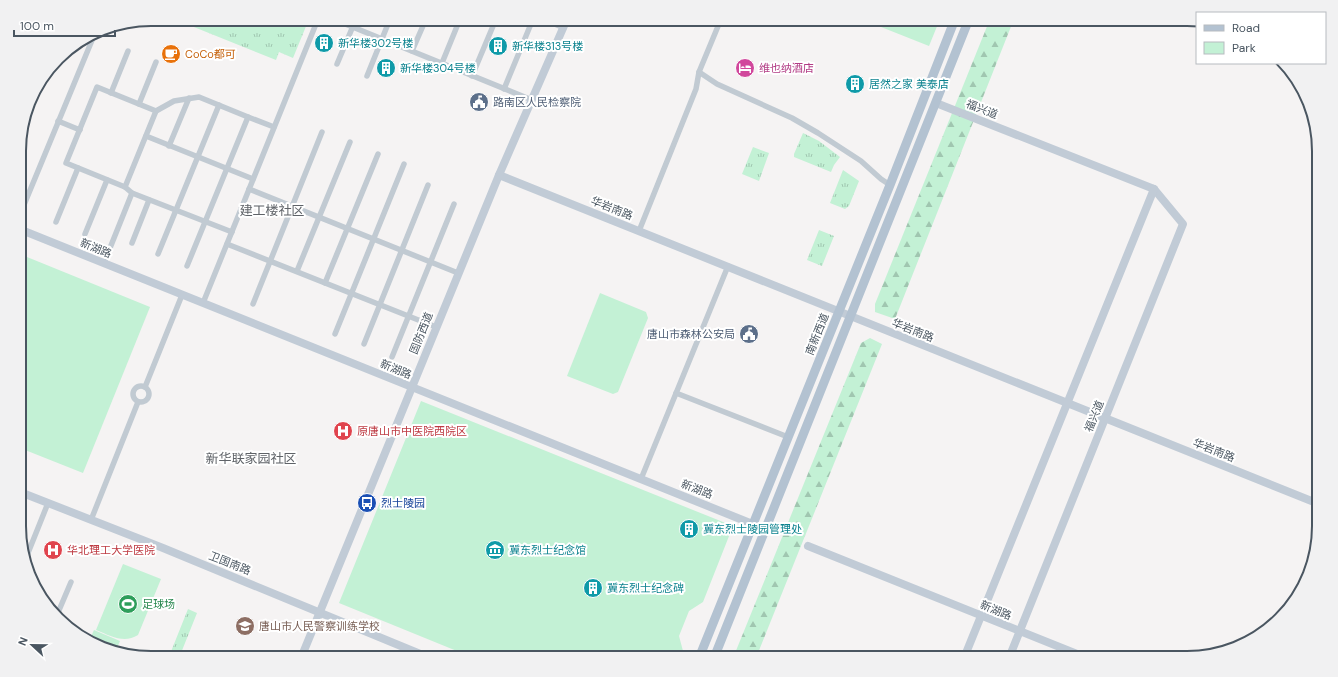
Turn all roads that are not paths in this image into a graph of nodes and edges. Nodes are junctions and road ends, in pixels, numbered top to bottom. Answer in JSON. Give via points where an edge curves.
{"nodes":[{"id":1,"x":315,"y":26,"type":"edge"},
{"id":2,"x":387,"y":26,"type":"edge"},
{"id":3,"x":423,"y":26,"type":"edge"},
{"id":4,"x":457,"y":26,"type":"edge"},
{"id":5,"x":493,"y":26,"type":"edge"},
{"id":6,"x":529,"y":26,"type":"edge"},
{"id":7,"x":559,"y":26,"type":"edge"},
{"id":8,"x":718,"y":26,"type":"edge"},
{"id":9,"x":952,"y":26,"type":"edge"},
{"id":10,"x":966,"y":26,"type":"edge"},
{"id":11,"x":353,"y":27,"type":"joint"},
{"id":12,"x":564,"y":28,"type":"joint"},
{"id":13,"x":382,"y":39,"type":"junction"},
{"id":14,"x":92,"y":41,"type":"edge"},
{"id":15,"x":128,"y":51,"type":"dead end"},
{"id":16,"x":412,"y":51,"type":"junction"},
{"id":17,"x":156,"y":62,"type":"dead end"},
{"id":18,"x":442,"y":63,"type":"junction"},
{"id":19,"x":337,"y":64,"type":"dead end"},
{"id":20,"x":699,"y":72,"type":"junction"},
{"id":21,"x":367,"y":76,"type":"dead end"},
{"id":22,"x":472,"y":76,"type":"junction"},
{"id":23,"x":504,"y":89,"type":"junction"},
{"id":24,"x":111,"y":93,"type":"junction"},
{"id":25,"x":189,"y":98,"type":"junction"},
{"id":26,"x":532,"y":100,"type":"junction"},
{"id":27,"x":936,"y":103,"type":"junction"},
{"id":28,"x":139,"y":104,"type":"junction"},
{"id":29,"x":219,"y":105,"type":"junction"},
{"id":30,"x":156,"y":111,"type":"junction"},
{"id":31,"x":248,"y":117,"type":"junction"},
{"id":32,"x":58,"y":121,"type":"junction"},
{"id":33,"x":274,"y":127,"type":"junction"},
{"id":34,"x":80,"y":130,"type":"junction"},
{"id":35,"x":322,"y":132,"type":"dead end"},
{"id":36,"x":146,"y":136,"type":"junction"},
{"id":37,"x":350,"y":142,"type":"dead end"},
{"id":38,"x":170,"y":146,"type":"junction"},
{"id":39,"x":378,"y":154,"type":"dead end"},
{"id":40,"x":198,"y":157,"type":"junction"},
{"id":41,"x":404,"y":164,"type":"dead end"},
{"id":42,"x":78,"y":168,"type":"junction"},
{"id":43,"x":227,"y":168,"type":"junction"},
{"id":44,"x":499,"y":175,"type":"junction"},
{"id":45,"x":253,"y":179,"type":"junction"},
{"id":46,"x":107,"y":180,"type":"junction"},
{"id":47,"x":428,"y":185,"type":"dead end"},
{"id":48,"x":890,"y":185,"type":"junction"},
{"id":49,"x":125,"y":187,"type":"junction"},
{"id":50,"x":249,"y":189,"type":"junction"},
{"id":51,"x":1154,"y":189,"type":"junction"},
{"id":52,"x":132,"y":192,"type":"junction"},
{"id":53,"x":149,"y":200,"type":"junction"},
{"id":54,"x":26,"y":202,"type":"edge"},
{"id":55,"x":454,"y":204,"type":"dead end"},
{"id":56,"x":292,"y":206,"type":"junction"},
{"id":57,"x":176,"y":210,"type":"junction"},
{"id":58,"x":319,"y":217,"type":"junction"},
{"id":59,"x":206,"y":221,"type":"junction"},
{"id":60,"x":56,"y":222,"type":"dead end"},
{"id":61,"x":347,"y":228,"type":"junction"},
{"id":62,"x":639,"y":230,"type":"junction"},
{"id":63,"x":26,"y":231,"type":"edge"},
{"id":64,"x":232,"y":232,"type":"junction"},
{"id":65,"x":85,"y":234,"type":"dead end"},
{"id":66,"x":374,"y":239,"type":"junction"},
{"id":67,"x":132,"y":243,"type":"dead end"},
{"id":68,"x":227,"y":244,"type":"junction"},
{"id":69,"x":402,"y":250,"type":"junction"},
{"id":70,"x":158,"y":254,"type":"dead end"},
{"id":71,"x":270,"y":261,"type":"junction"},
{"id":72,"x":431,"y":262,"type":"junction"},
{"id":73,"x":104,"y":263,"type":"junction"},
{"id":74,"x":187,"y":266,"type":"dead end"},
{"id":75,"x":728,"y":266,"type":"junction"},
{"id":76,"x":297,"y":271,"type":"junction"},
{"id":77,"x":458,"y":273,"type":"junction"},
{"id":78,"x":325,"y":283,"type":"junction"},
{"id":79,"x":352,"y":293,"type":"junction"},
{"id":80,"x":182,"y":295,"type":"junction"},
{"id":81,"x":203,"y":303,"type":"junction"},
{"id":82,"x":253,"y":304,"type":"dead end"},
{"id":83,"x":380,"y":304,"type":"junction"},
{"id":84,"x":839,"y":312,"type":"junction"},
{"id":85,"x":409,"y":316,"type":"junction"},
{"id":86,"x":851,"y":317,"type":"junction"},
{"id":87,"x":436,"y":327,"type":"junction"},
{"id":88,"x":335,"y":334,"type":"dead end"},
{"id":89,"x":364,"y":344,"type":"dead end"},
{"id":90,"x":392,"y":357,"type":"dead end"},
{"id":91,"x":145,"y":387,"type":"junction"},
{"id":92,"x":411,"y":387,"type":"junction"},
{"id":93,"x":676,"y":393,"type":"junction"},
{"id":94,"x":138,"y":402,"type":"junction"},
{"id":95,"x":1067,"y":403,"type":"junction"},
{"id":96,"x":1105,"y":418,"type":"junction"},
{"id":97,"x":788,"y":437,"type":"junction"},
{"id":98,"x":641,"y":479,"type":"junction"},
{"id":99,"x":26,"y":494,"type":"edge"},
{"id":100,"x":1312,"y":501,"type":"edge"},
{"id":101,"x":48,"y":503,"type":"junction"},
{"id":102,"x":91,"y":520,"type":"junction"},
{"id":103,"x":753,"y":523,"type":"junction"},
{"id":104,"x":765,"y":529,"type":"junction"},
{"id":105,"x":808,"y":546,"type":"dead end"},
{"id":106,"x":29,"y":551,"type":"edge"},
{"id":107,"x":71,"y":582,"type":"dead end"},
{"id":108,"x":59,"y":610,"type":"edge"},
{"id":109,"x":319,"y":612,"type":"junction"},
{"id":110,"x":981,"y":615,"type":"junction"},
{"id":111,"x":1020,"y":631,"type":"junction"},
{"id":112,"x":304,"y":651,"type":"edge"},
{"id":113,"x":413,"y":651,"type":"edge"},
{"id":114,"x":702,"y":651,"type":"edge"},
{"id":115,"x":717,"y":651,"type":"edge"},
{"id":116,"x":967,"y":651,"type":"edge"},
{"id":117,"x":1012,"y":651,"type":"edge"},
{"id":118,"x":1070,"y":651,"type":"edge"}],
"edges":[{"from":1,"to":33,"type":"street"},
{"from":2,"to":13,"type":"street"},
{"from":3,"to":16,"type":"street"},
{"from":4,"to":18,"type":"street"},
{"from":5,"to":22,"type":"street"},
{"from":6,"to":23,"type":"street"},
{"from":7,"to":12,"type":"street"},
{"from":8,"to":20,"type":"street"},
{"from":9,"to":48,"type":"main road","name":"南新西道"},
{"from":10,"to":27,"type":"main road"},
{"from":11,"to":13,"type":"street"},
{"from":11,"to":19,"type":"street"},
{"from":12,"to":26,"type":"street","name":"国防西道"},
{"from":13,"to":16,"type":"street"},
{"from":13,"to":21,"type":"street"},
{"from":14,"to":32,"type":"street"},
{"from":15,"to":24,"type":"street"},
{"from":16,"to":18,"type":"street"},
{"from":17,"to":28,"type":"street"},
{"from":18,"to":22,"type":"street"},
{"from":20,"to":48,"type":"street","via":[[717,84],[792,118],[818,133],[861,161]]},
{"from":20,"to":62,"type":"street","via":[[696,89]]},
{"from":22,"to":23,"type":"street"},
{"from":23,"to":26,"type":"street"},
{"from":24,"to":28,"type":"street"},
{"from":24,"to":34,"type":"street","via":[[97,87]]},
{"from":25,"to":29,"type":"street","via":[[199,97]]},
{"from":25,"to":30,"type":"street","via":[[174,101]]},
{"from":25,"to":38,"type":"street"},
{"from":26,"to":44,"type":"street","name":"国防西道"},
{"from":27,"to":51,"type":"street","name":"福兴道"},
{"from":27,"to":86,"type":"main road"},
{"from":28,"to":30,"type":"street"},
{"from":29,"to":31,"type":"street"},
{"from":29,"to":40,"type":"street"},
{"from":30,"to":36,"type":"street"},
{"from":31,"to":33,"type":"street"},
{"from":31,"to":43,"type":"street"},
{"from":32,"to":34,"type":"street"},
{"from":32,"to":54,"type":"street"},
{"from":33,"to":45,"type":"street"},
{"from":34,"to":42,"type":"street","via":[[66,164]]},
{"from":35,"to":56,"type":"street"},
{"from":36,"to":38,"type":"street"},
{"from":36,"to":49,"type":"street"},
{"from":37,"to":58,"type":"street"},
{"from":38,"to":40,"type":"street"},
{"from":39,"to":61,"type":"street"},
{"from":40,"to":43,"type":"street"},
{"from":40,"to":57,"type":"street"},
{"from":41,"to":66,"type":"street"},
{"from":42,"to":46,"type":"street"},
{"from":42,"to":60,"type":"street"},
{"from":43,"to":45,"type":"street"},
{"from":43,"to":59,"type":"street"},
{"from":44,"to":62,"type":"street","name":"华岩南路"},
{"from":44,"to":77,"type":"street","name":"国防西道"},
{"from":45,"to":50,"type":"street"},
{"from":46,"to":49,"type":"street"},
{"from":46,"to":65,"type":"street"},
{"from":47,"to":69,"type":"street"},
{"from":48,"to":84,"type":"main road","name":"南新西道"},
{"from":49,"to":52,"type":"street"},
{"from":50,"to":56,"type":"street"},
{"from":50,"to":64,"type":"street"},
{"from":51,"to":95,"type":"street"},
{"from":51,"to":96,"type":"street","name":"福兴道","via":[[1183,224]]},
{"from":52,"to":53,"type":"street"},
{"from":52,"to":73,"type":"street"},
{"from":53,"to":57,"type":"street"},
{"from":53,"to":67,"type":"street"},
{"from":55,"to":72,"type":"street"},
{"from":56,"to":58,"type":"street"},
{"from":56,"to":71,"type":"street"},
{"from":57,"to":59,"type":"street"},
{"from":57,"to":70,"type":"street"},
{"from":58,"to":61,"type":"street"},
{"from":58,"to":76,"type":"street"},
{"from":59,"to":64,"type":"street"},
{"from":59,"to":74,"type":"street"},
{"from":61,"to":66,"type":"street"},
{"from":61,"to":78,"type":"street"},
{"from":62,"to":75,"type":"street","name":"华岩南路"},
{"from":63,"to":73,"type":"street","name":"新湖路"},
{"from":64,"to":68,"type":"street"},
{"from":66,"to":69,"type":"street"},
{"from":66,"to":79,"type":"street"},
{"from":68,"to":71,"type":"street"},
{"from":68,"to":81,"type":"street"},
{"from":69,"to":72,"type":"street"},
{"from":69,"to":83,"type":"street"},
{"from":71,"to":76,"type":"street"},
{"from":71,"to":82,"type":"street"},
{"from":72,"to":77,"type":"street"},
{"from":72,"to":85,"type":"street"},
{"from":73,"to":80,"type":"street","name":"新湖路"},
{"from":75,"to":84,"type":"street","name":"华岩南路"},
{"from":75,"to":93,"type":"street"},
{"from":76,"to":78,"type":"street"},
{"from":77,"to":87,"type":"street","name":"国防西道"},
{"from":78,"to":79,"type":"street"},
{"from":79,"to":83,"type":"street"},
{"from":79,"to":88,"type":"street"},
{"from":80,"to":81,"type":"street","name":"新湖路"},
{"from":80,"to":91,"type":"street"},
{"from":81,"to":92,"type":"street","name":"新湖路"},
{"from":83,"to":85,"type":"street"},
{"from":83,"to":89,"type":"street"},
{"from":84,"to":86,"type":"street","name":"华岩南路"},
{"from":84,"to":97,"type":"main road","name":"南新西道"},
{"from":85,"to":87,"type":"street"},
{"from":85,"to":90,"type":"street"},
{"from":86,"to":95,"type":"street","name":"华岩南路"},
{"from":86,"to":104,"type":"main road"},
{"from":87,"to":92,"type":"street","name":"国防西道"},
{"from":91,"to":94,"type":"street","via":[[148,399]]},
{"from":91,"to":94,"type":"street","via":[[139,386],[133,391],[133,396]]},
{"from":92,"to":98,"type":"street","name":"新湖路"},
{"from":92,"to":109,"type":"street","name":"国防西道"},
{"from":93,"to":97,"type":"street"},
{"from":93,"to":98,"type":"street"},
{"from":94,"to":102,"type":"street"},
{"from":95,"to":96,"type":"street","name":"华岩南路"},
{"from":95,"to":110,"type":"street"},
{"from":96,"to":100,"type":"street","name":"华岩南路"},
{"from":96,"to":111,"type":"street","name":"福兴道"},
{"from":97,"to":103,"type":"main road","name":"南新西道"},
{"from":98,"to":103,"type":"street","name":"新湖路"},
{"from":99,"to":101,"type":"street","name":"卫国南路"},
{"from":101,"to":102,"type":"street","name":"卫国南路"},
{"from":101,"to":106,"type":"street"},
{"from":102,"to":109,"type":"street","name":"卫国南路"},
{"from":103,"to":104,"type":"street","name":"新湖路"},
{"from":103,"to":114,"type":"main road","name":"南新西道"},
{"from":104,"to":115,"type":"main road"},
{"from":105,"to":110,"type":"street","name":"新湖路"},
{"from":107,"to":108,"type":"street"},
{"from":109,"to":112,"type":"street","name":"国防西道"},
{"from":109,"to":113,"type":"street","name":"卫国南路"},
{"from":110,"to":111,"type":"street","name":"新湖路"},
{"from":110,"to":116,"type":"street"},
{"from":111,"to":117,"type":"street","name":"福兴道"},
{"from":111,"to":118,"type":"street","name":"新湖路"}]}
